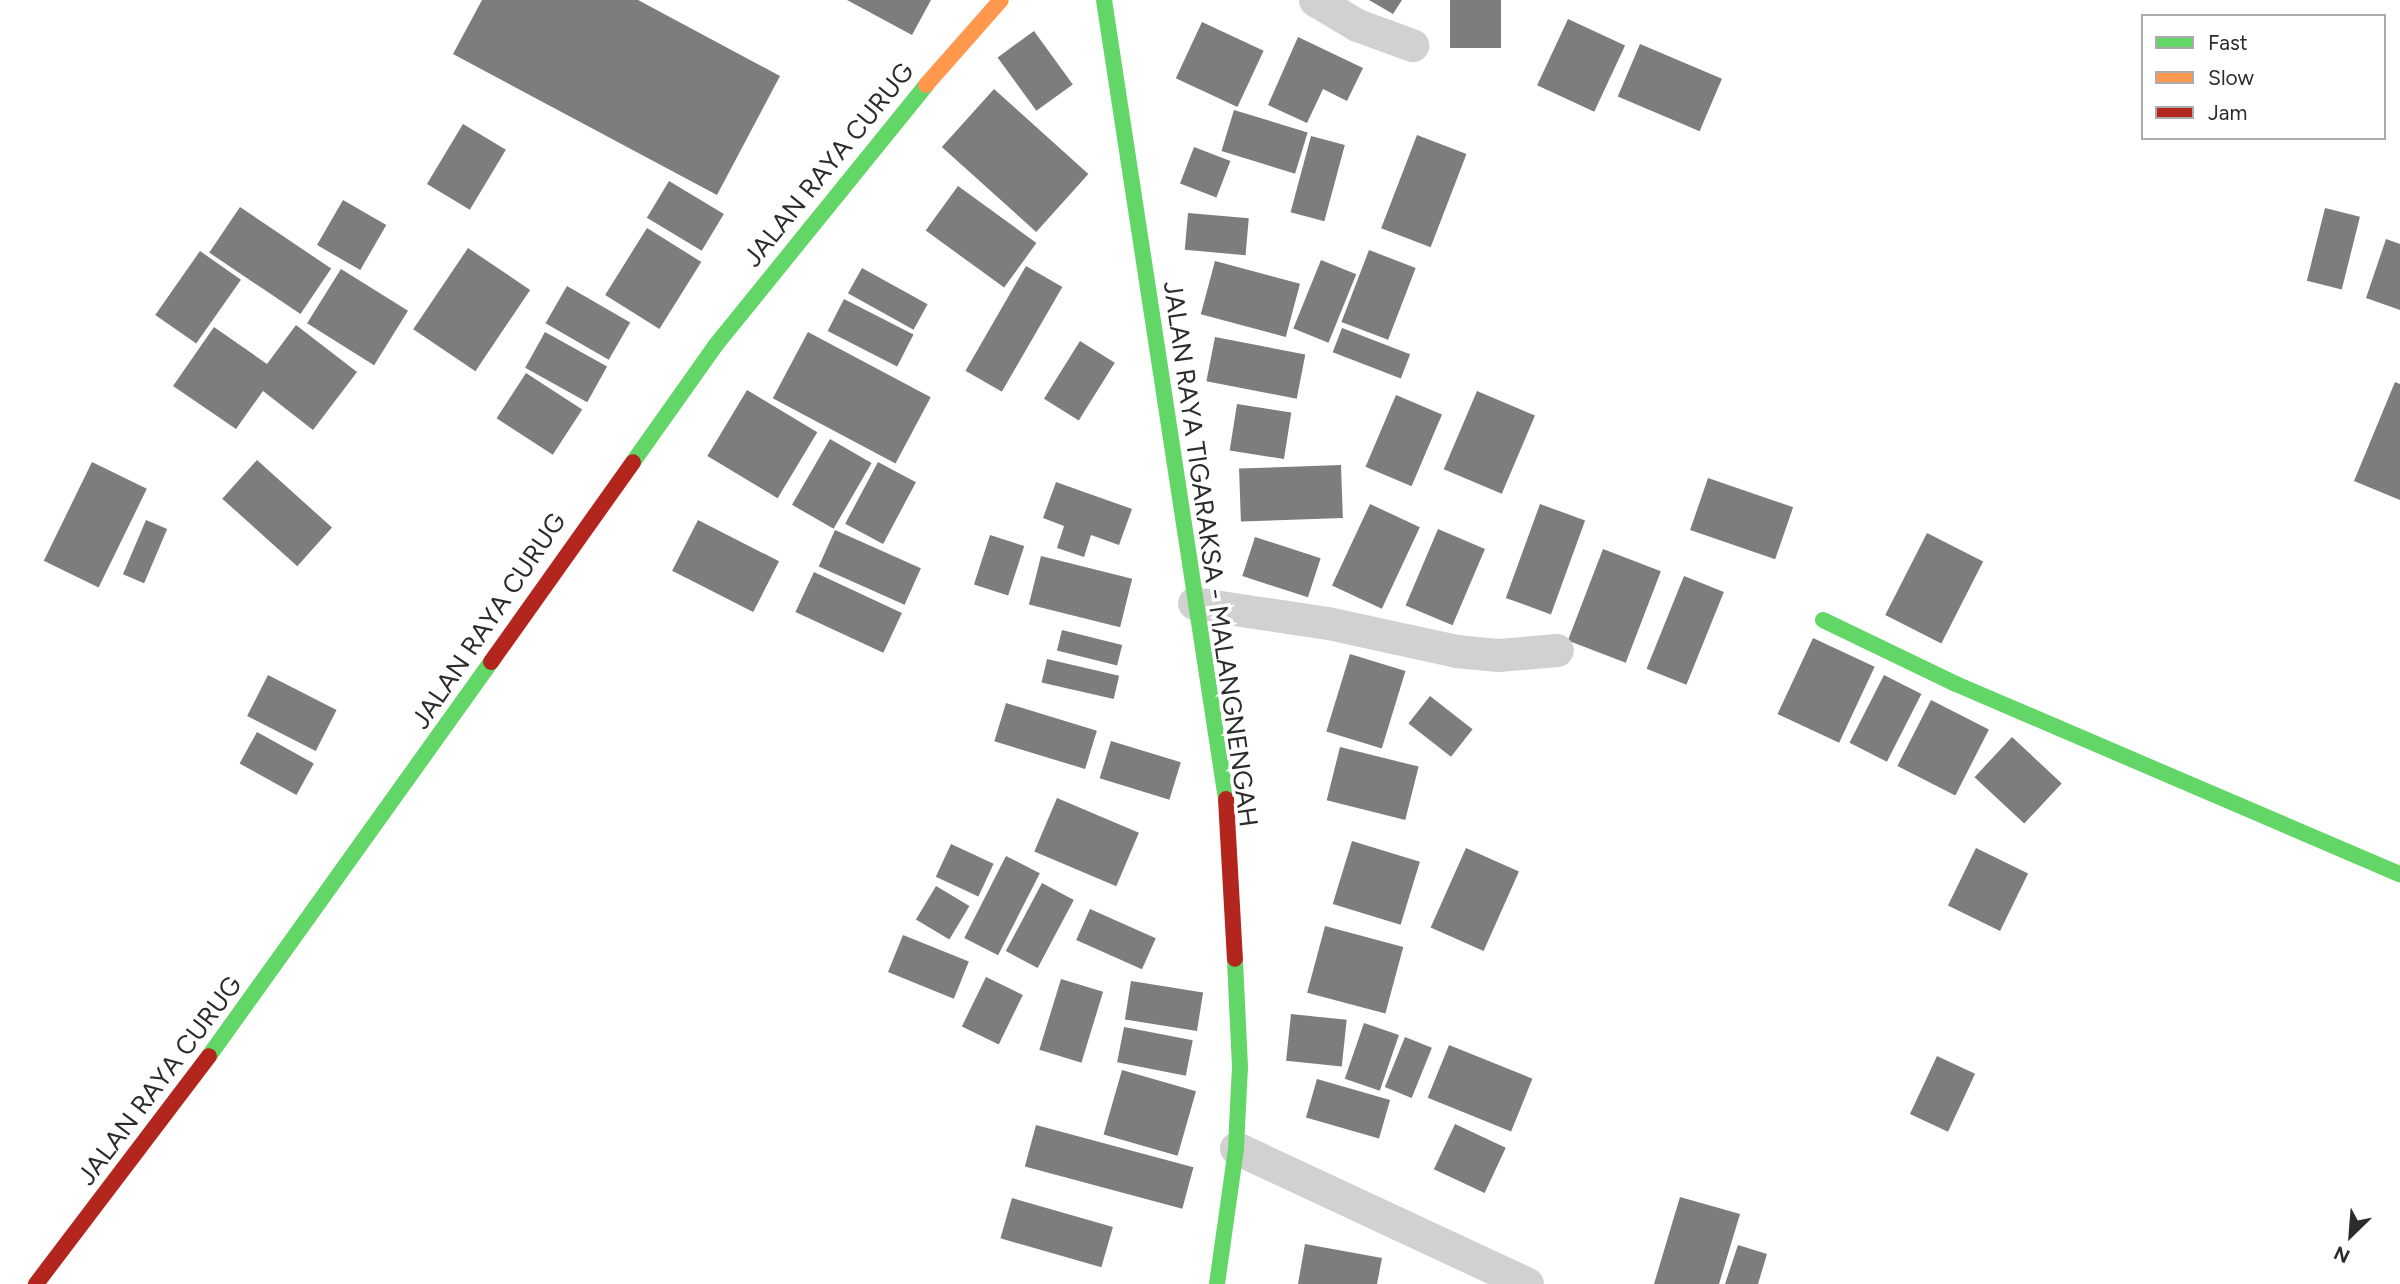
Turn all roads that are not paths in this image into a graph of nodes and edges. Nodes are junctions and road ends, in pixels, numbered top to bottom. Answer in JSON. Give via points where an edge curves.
{"nodes":[{"id":1,"x":1001,"y":0,"type":"edge"},
{"id":2,"x":1104,"y":0,"type":"edge"},
{"id":3,"x":1315,"y":0,"type":"edge"},
{"id":4,"x":1412,"y":45,"type":"dead end"},
{"id":5,"x":1194,"y":603,"type":"junction"},
{"id":6,"x":1823,"y":620,"type":"dead end"},
{"id":7,"x":1557,"y":650,"type":"dead end"},
{"id":8,"x":2400,"y":874,"type":"edge"},
{"id":9,"x":1236,"y":1148,"type":"junction"},
{"id":10,"x":36,"y":1284,"type":"edge"},
{"id":11,"x":1217,"y":1284,"type":"edge"},
{"id":12,"x":1527,"y":1284,"type":"edge"}],
"edges":[{"from":1,"to":10,"type":"street","name":"JALAN RAYA CURUG","via":[[876,142],[715,346],[258,991]]},
{"from":2,"to":5,"type":"street","name":"JALAN RAYA TIGARAKSA - MALANGNENGAH"},
{"from":3,"to":4,"type":"street","via":[[1357,25]]},
{"from":5,"to":7,"type":"street","via":[[1328,623],[1456,651],[1498,655]]},
{"from":5,"to":9,"type":"street","name":"JALAN RAYA TIGARAKSA - MALANGNENGAH","via":[[1227,806],[1240,1067]]},
{"from":6,"to":8,"type":"street","via":[[1956,684]]},
{"from":9,"to":11,"type":"street","name":"JALAN RAYA TIGARAKSA - MALANGNENGAH"},
{"from":9,"to":12,"type":"street"}]}
